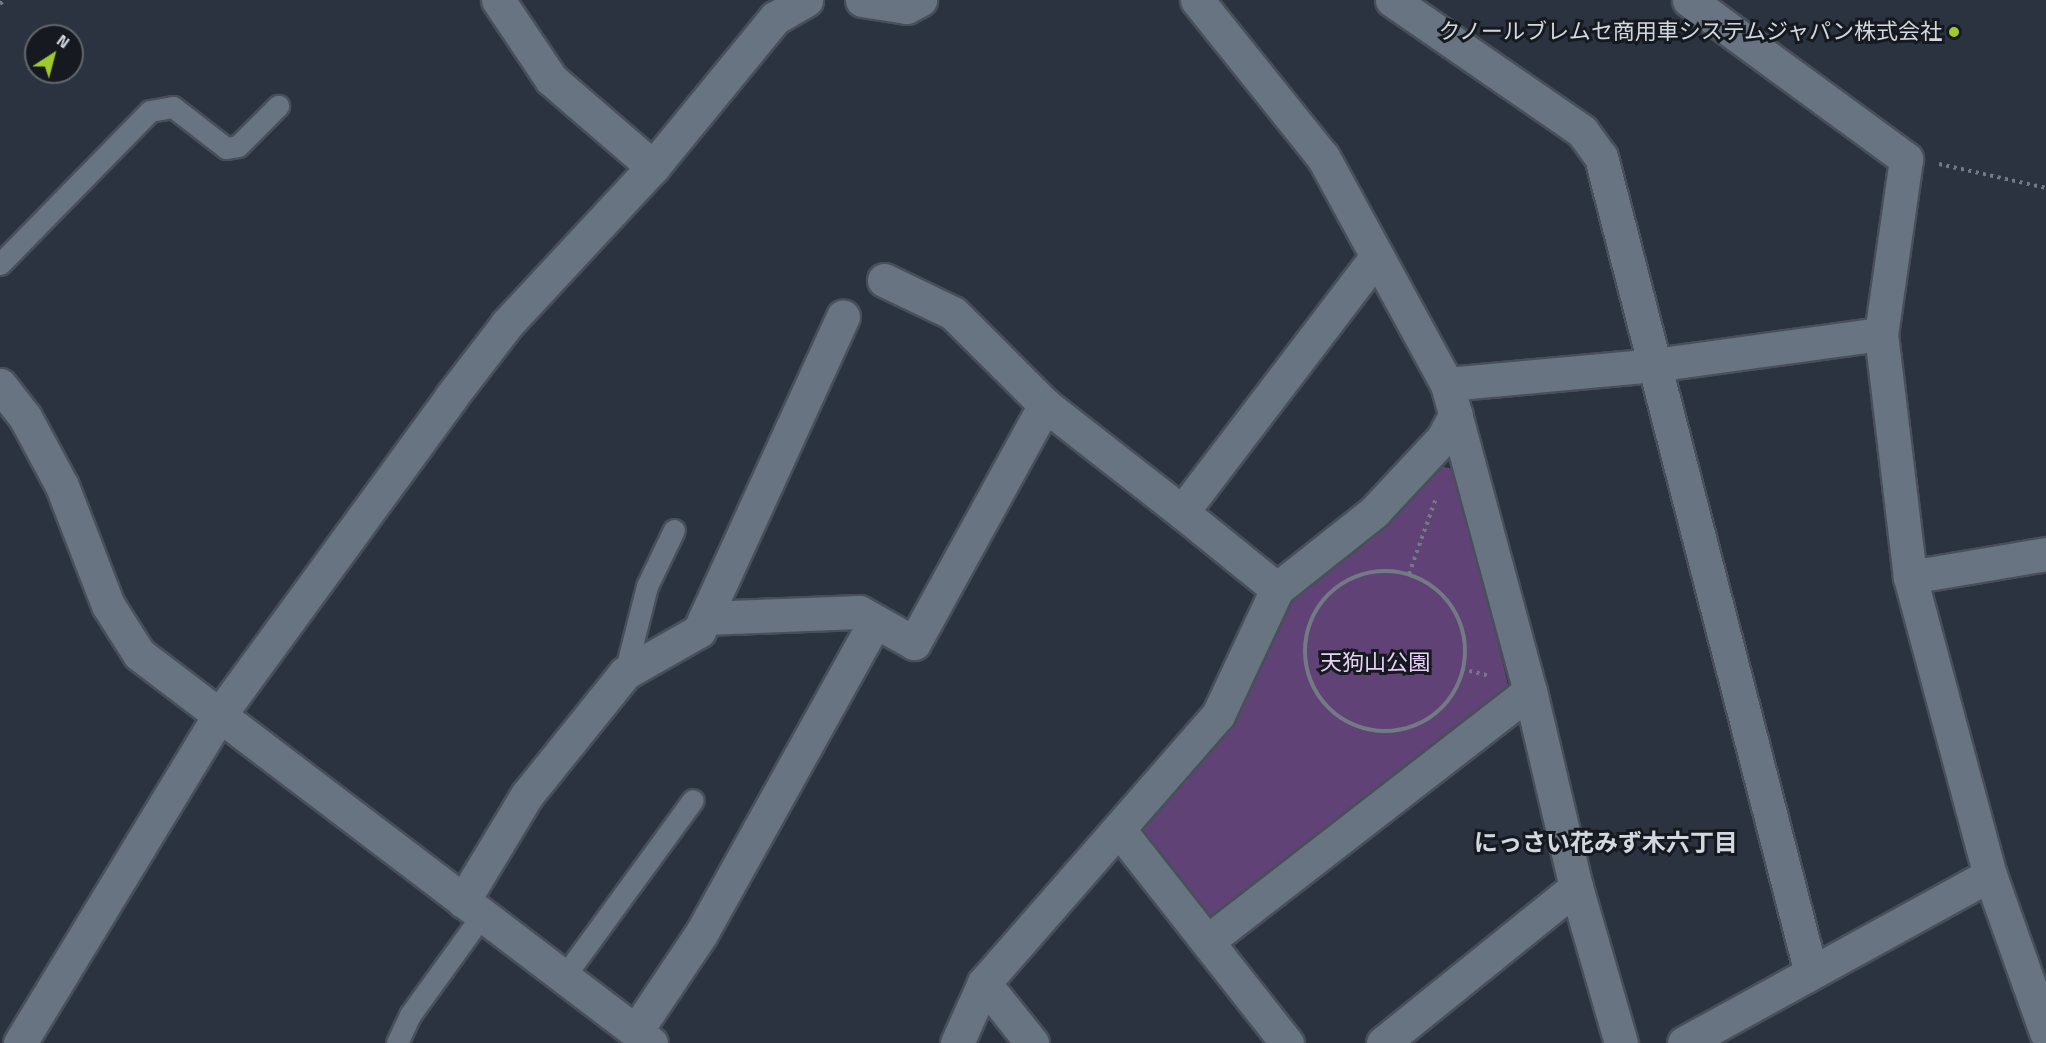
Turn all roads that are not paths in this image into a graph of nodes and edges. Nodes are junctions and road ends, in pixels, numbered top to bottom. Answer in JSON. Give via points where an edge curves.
{"nodes":[{"id":1,"x":498,"y":0,"type":"edge"},
{"id":2,"x":806,"y":0,"type":"edge"},
{"id":3,"x":862,"y":0,"type":"edge"},
{"id":4,"x":920,"y":0,"type":"edge"},
{"id":5,"x":1197,"y":0,"type":"edge"},
{"id":6,"x":1392,"y":0,"type":"edge"},
{"id":7,"x":1689,"y":0,"type":"edge"},
{"id":8,"x":278,"y":106,"type":"dead end"},
{"id":9,"x":653,"y":167,"type":"junction"},
{"id":10,"x":1375,"y":259,"type":"junction"},
{"id":11,"x":0,"y":264,"type":"edge"},
{"id":12,"x":884,"y":280,"type":"dead end"},
{"id":13,"x":843,"y":316,"type":"dead end"},
{"id":14,"x":1881,"y":334,"type":"junction"},
{"id":15,"x":1654,"y":365,"type":"junction"},
{"id":16,"x":0,"y":385,"type":"edge"},
{"id":17,"x":1451,"y":399,"type":"junction"},
{"id":18,"x":1045,"y":405,"type":"junction"},
{"id":19,"x":1182,"y":512,"type":"junction"},
{"id":20,"x":674,"y":530,"type":"dead end"},
{"id":21,"x":2046,"y":555,"type":"edge"},
{"id":22,"x":1910,"y":577,"type":"junction"},
{"id":23,"x":1277,"y":589,"type":"junction"},
{"id":24,"x":705,"y":618,"type":"junction"},
{"id":25,"x":875,"y":621,"type":"junction"},
{"id":26,"x":625,"y":673,"type":"junction"},
{"id":27,"x":1530,"y":691,"type":"junction"},
{"id":28,"x":219,"y":717,"type":"junction"},
{"id":29,"x":693,"y":800,"type":"dead end"},
{"id":30,"x":1120,"y":831,"type":"junction"},
{"id":31,"x":1990,"y":875,"type":"junction"},
{"id":32,"x":1575,"y":887,"type":"junction"},
{"id":33,"x":473,"y":908,"type":"junction"},
{"id":34,"x":1209,"y":940,"type":"junction"},
{"id":35,"x":1810,"y":969,"type":"junction"},
{"id":36,"x":563,"y":978,"type":"junction"},
{"id":37,"x":984,"y":983,"type":"junction"},
{"id":38,"x":2046,"y":1032,"type":"edge"},
{"id":39,"x":644,"y":1037,"type":"edge"},
{"id":40,"x":20,"y":1043,"type":"edge"},
{"id":41,"x":397,"y":1043,"type":"edge"},
{"id":42,"x":957,"y":1043,"type":"edge"},
{"id":43,"x":1032,"y":1043,"type":"edge"},
{"id":44,"x":1287,"y":1043,"type":"edge"},
{"id":45,"x":1383,"y":1043,"type":"edge"},
{"id":46,"x":1621,"y":1043,"type":"edge"},
{"id":47,"x":1684,"y":1043,"type":"edge"}],
"edges":[{"from":1,"to":9,"type":"street","via":[[551,79]]},
{"from":2,"to":9,"type":"street","via":[[775,18]]},
{"from":3,"to":4,"type":"street","via":[[906,8]]},
{"from":5,"to":10,"type":"street","via":[[1323,157]]},
{"from":6,"to":15,"type":"street","via":[[1582,131],[1601,158]]},
{"from":7,"to":14,"type":"street","via":[[1906,159]]},
{"from":8,"to":11,"type":"lane","via":[[238,146],[226,148],[173,107],[150,111]]},
{"from":9,"to":28,"type":"street","via":[[507,324]]},
{"from":10,"to":17,"type":"street"},
{"from":10,"to":19,"type":"street"},
{"from":12,"to":18,"type":"street","via":[[954,313]]},
{"from":13,"to":24,"type":"street"},
{"from":14,"to":15,"type":"street"},
{"from":14,"to":22,"type":"street"},
{"from":15,"to":17,"type":"street"},
{"from":15,"to":35,"type":"street"},
{"from":16,"to":28,"type":"street","via":[[25,417],[62,486],[120,631],[139,654]]},
{"from":17,"to":23,"type":"street","via":[[1443,438],[1374,512]]},
{"from":17,"to":27,"type":"street"},
{"from":18,"to":19,"type":"street"},
{"from":18,"to":25,"type":"street","via":[[914,644]]},
{"from":19,"to":23,"type":"street"},
{"from":20,"to":26,"type":"lane","via":[[647,586]]},
{"from":21,"to":22,"type":"street"},
{"from":22,"to":31,"type":"street"},
{"from":23,"to":30,"type":"street","via":[[1218,715],[1149,789]]},
{"from":24,"to":25,"type":"street","via":[[859,612]]},
{"from":24,"to":26,"type":"street","via":[[699,631]]},
{"from":25,"to":39,"type":"street"},
{"from":26,"to":33,"type":"street","via":[[527,795]]},
{"from":27,"to":32,"type":"street"},
{"from":27,"to":34,"type":"street"},
{"from":28,"to":33,"type":"street"},
{"from":28,"to":40,"type":"street"},
{"from":29,"to":36,"type":"lane"},
{"from":30,"to":34,"type":"street"},
{"from":30,"to":37,"type":"street"},
{"from":31,"to":35,"type":"street"},
{"from":31,"to":38,"type":"street"},
{"from":32,"to":45,"type":"street"},
{"from":32,"to":46,"type":"street"},
{"from":33,"to":36,"type":"street"},
{"from":33,"to":41,"type":"lane"},
{"from":34,"to":44,"type":"street"},
{"from":35,"to":47,"type":"street"},
{"from":36,"to":39,"type":"street"},
{"from":37,"to":42,"type":"street"},
{"from":37,"to":43,"type":"street"}]}
